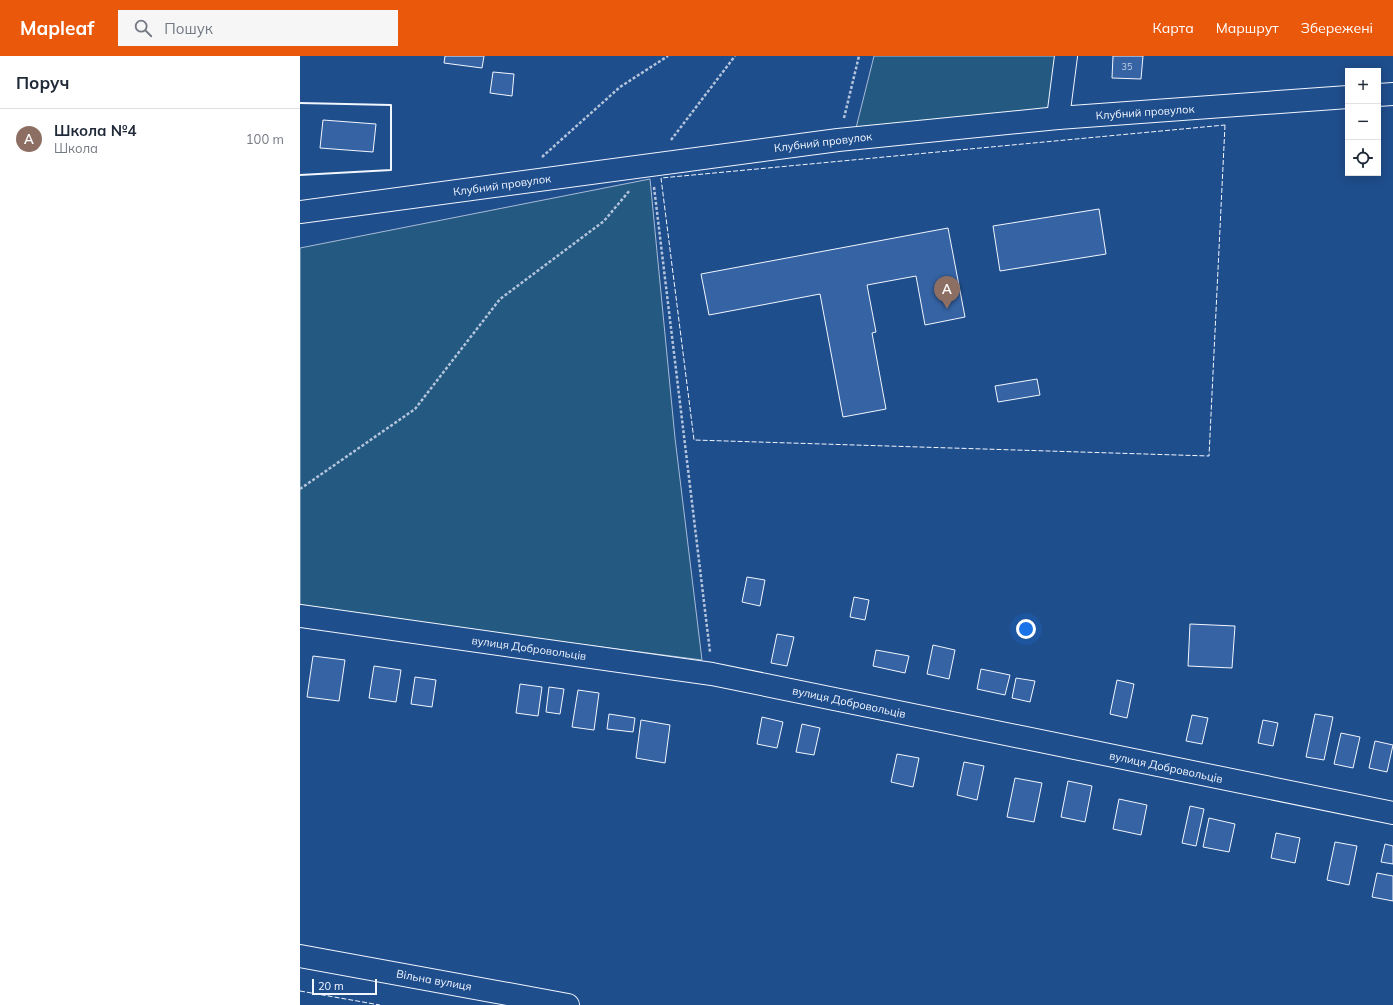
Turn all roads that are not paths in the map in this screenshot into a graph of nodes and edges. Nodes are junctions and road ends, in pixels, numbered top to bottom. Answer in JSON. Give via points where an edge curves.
{"nodes":[{"id":1,"x":1066,"y":56,"type":"edge"},
{"id":2,"x":1393,"y":94,"type":"edge"},
{"id":3,"x":1381,"y":95,"type":"edge"},
{"id":4,"x":1345,"y":97,"type":"edge"},
{"id":5,"x":1058,"y":118,"type":"junction"},
{"id":6,"x":300,"y":212,"type":"edge"},
{"id":7,"x":300,"y":616,"type":"edge"},
{"id":8,"x":1393,"y":813,"type":"edge"},
{"id":9,"x":300,"y":956,"type":"edge"},
{"id":10,"x":568,"y":1005,"type":"edge"}],
"edges":[{"from":1,"to":5,"type":"street"},
{"from":2,"to":3,"type":"street"},
{"from":4,"to":5,"type":"street","name":"Клубний провулок"},
{"from":5,"to":6,"type":"street","name":"Клубний провулок","via":[[838,140]]},
{"from":7,"to":8,"type":"street","name":"вулиця Добровольців","via":[[712,674]]},
{"from":9,"to":10,"type":"street","name":"Вільна вулиця"}]}
